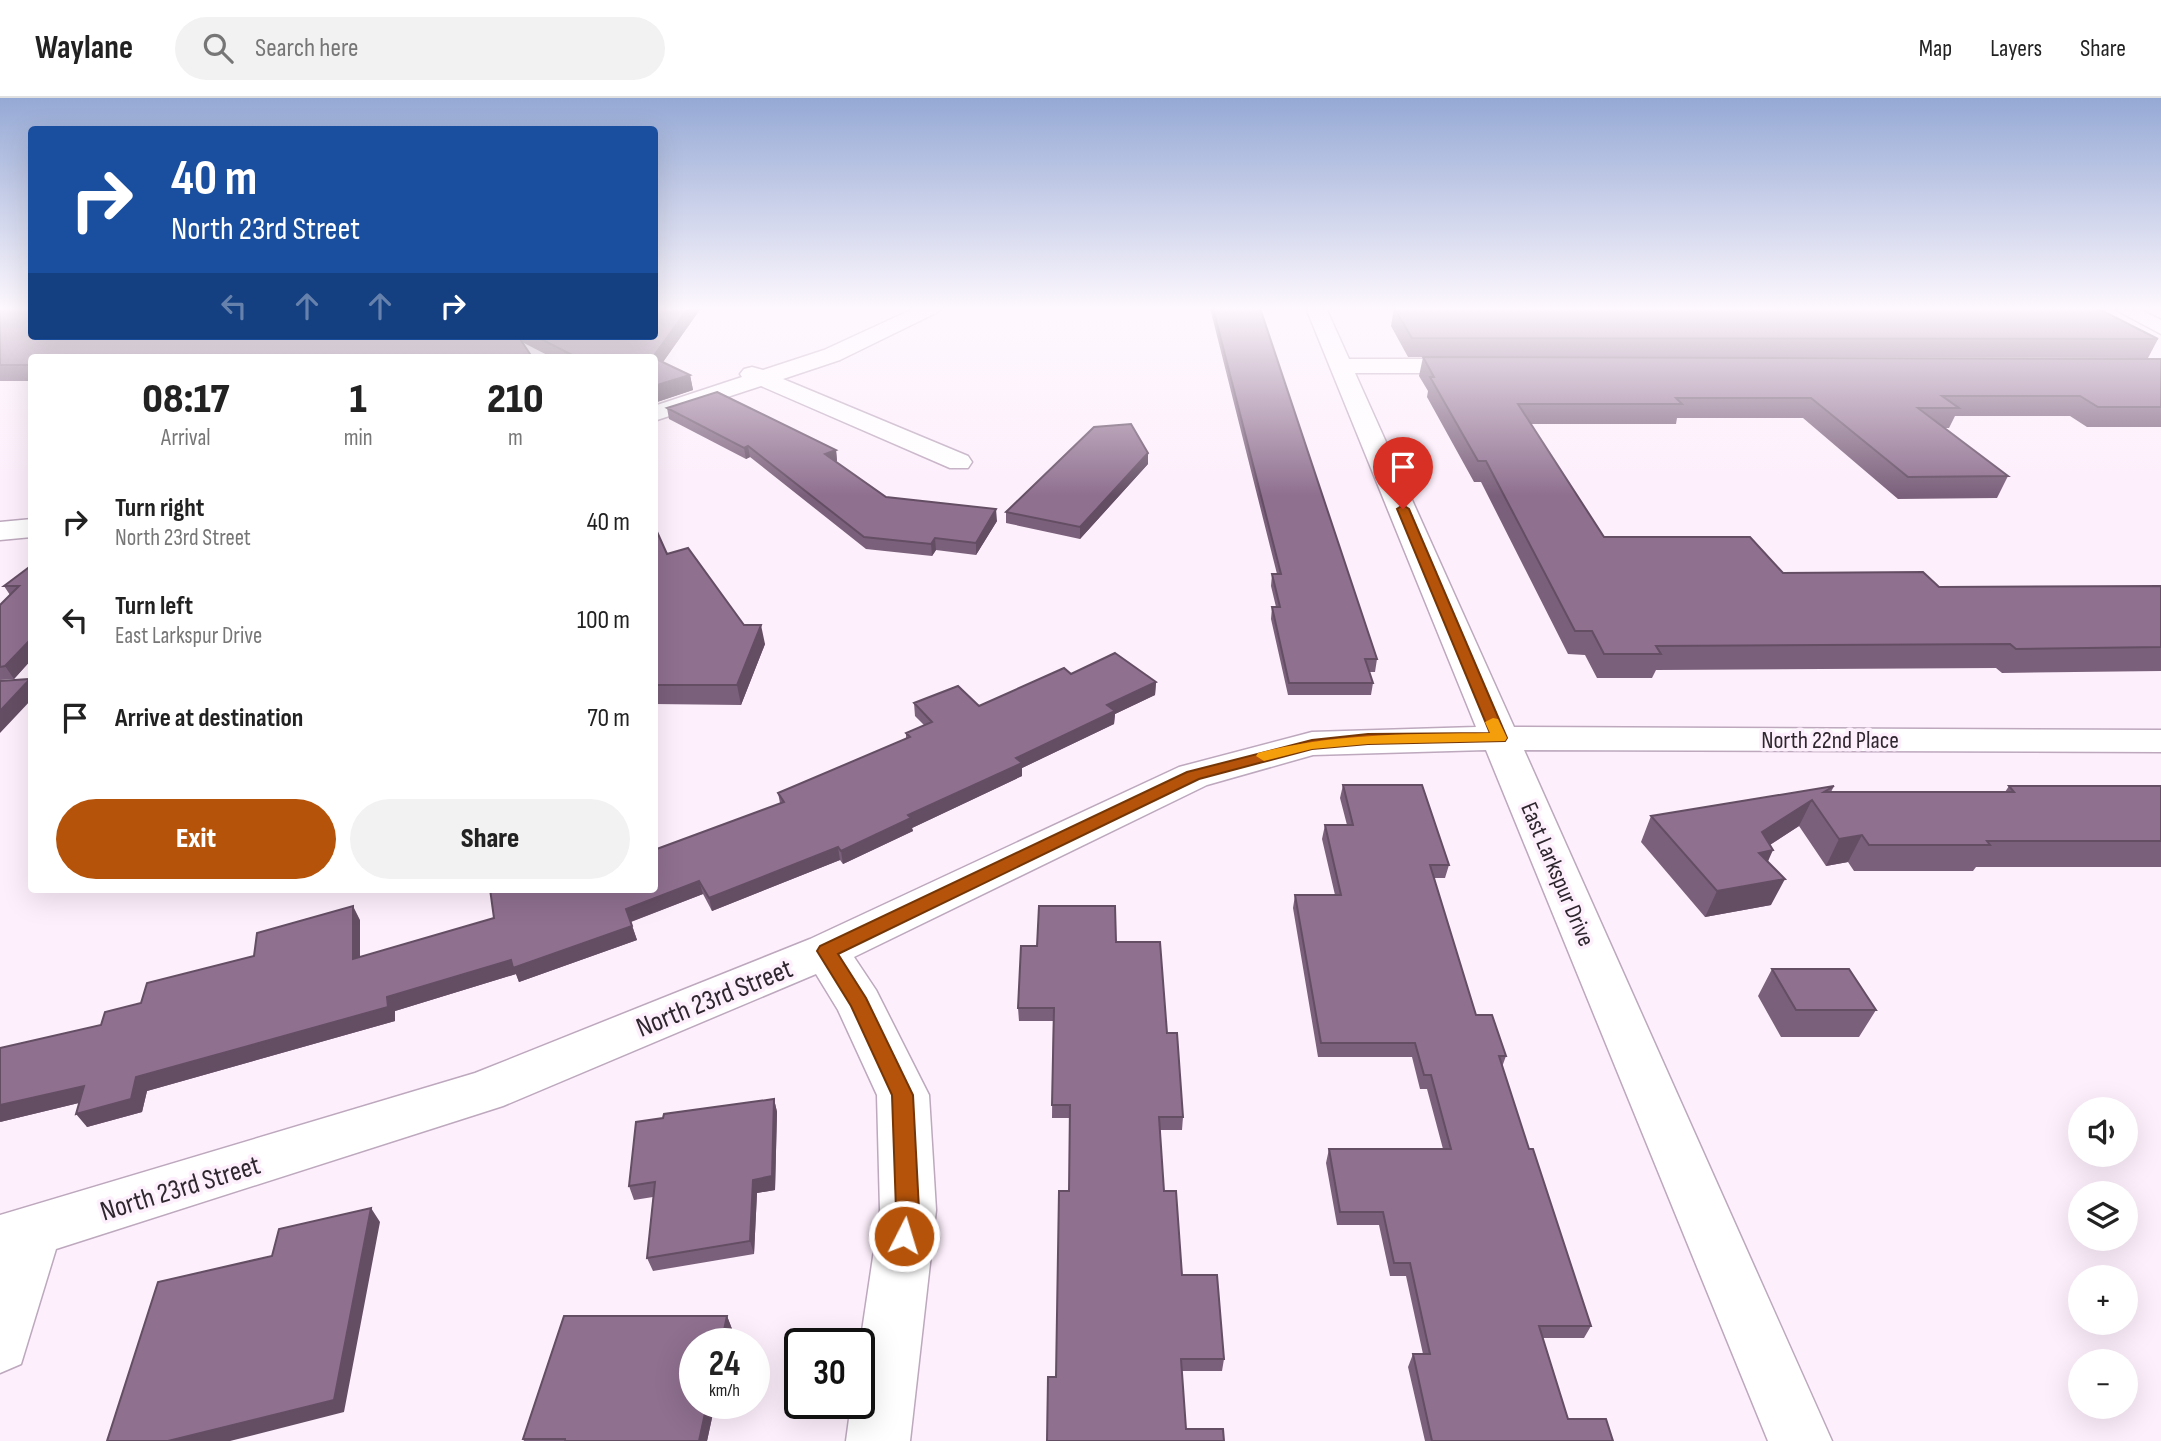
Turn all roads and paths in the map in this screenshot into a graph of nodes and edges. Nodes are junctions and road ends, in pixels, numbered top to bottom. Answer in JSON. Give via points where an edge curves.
{"nodes":[{"id":1,"x":763,"y":371,"type":"edge"},
{"id":2,"x":771,"y":371,"type":"edge"},
{"id":3,"x":1344,"y":371,"type":"edge"},
{"id":4,"x":754,"y":375,"type":"junction"},
{"id":5,"x":658,"y":396,"type":"edge"},
{"id":6,"x":658,"y":412,"type":"edge"},
{"id":7,"x":959,"y":463,"type":"dead end"},
{"id":8,"x":1499,"y":738,"type":"junction"},
{"id":9,"x":2161,"y":741,"type":"edge"},
{"id":10,"x":827,"y":951,"type":"junction"},
{"id":11,"x":17,"y":1237,"type":"edge"},
{"id":12,"x":0,"y":1343,"type":"edge"},
{"id":13,"x":878,"y":1441,"type":"edge"},
{"id":14,"x":1800,"y":1441,"type":"edge"}],
"edges":[{"from":1,"to":4,"type":"street"},
{"from":2,"to":4,"type":"street"},
{"from":3,"to":8,"type":"street","name":"East Larkspur Drive"},
{"from":4,"to":5,"type":"street"},
{"from":4,"to":6,"type":"street"},
{"from":4,"to":7,"type":"street"},
{"from":8,"to":9,"type":"street","name":"North 22nd Place"},
{"from":8,"to":10,"type":"street","name":"North 23rd Street","via":[[1312,744],[1193,776]]},
{"from":8,"to":14,"type":"street","name":"East Larkspur Drive"},
{"from":10,"to":11,"type":"street","name":"North 23rd Street","via":[[485,1090]]},
{"from":10,"to":13,"type":"street","via":[[859,1003],[903,1095],[908,1210]]},
{"from":11,"to":12,"type":"street"}]}
